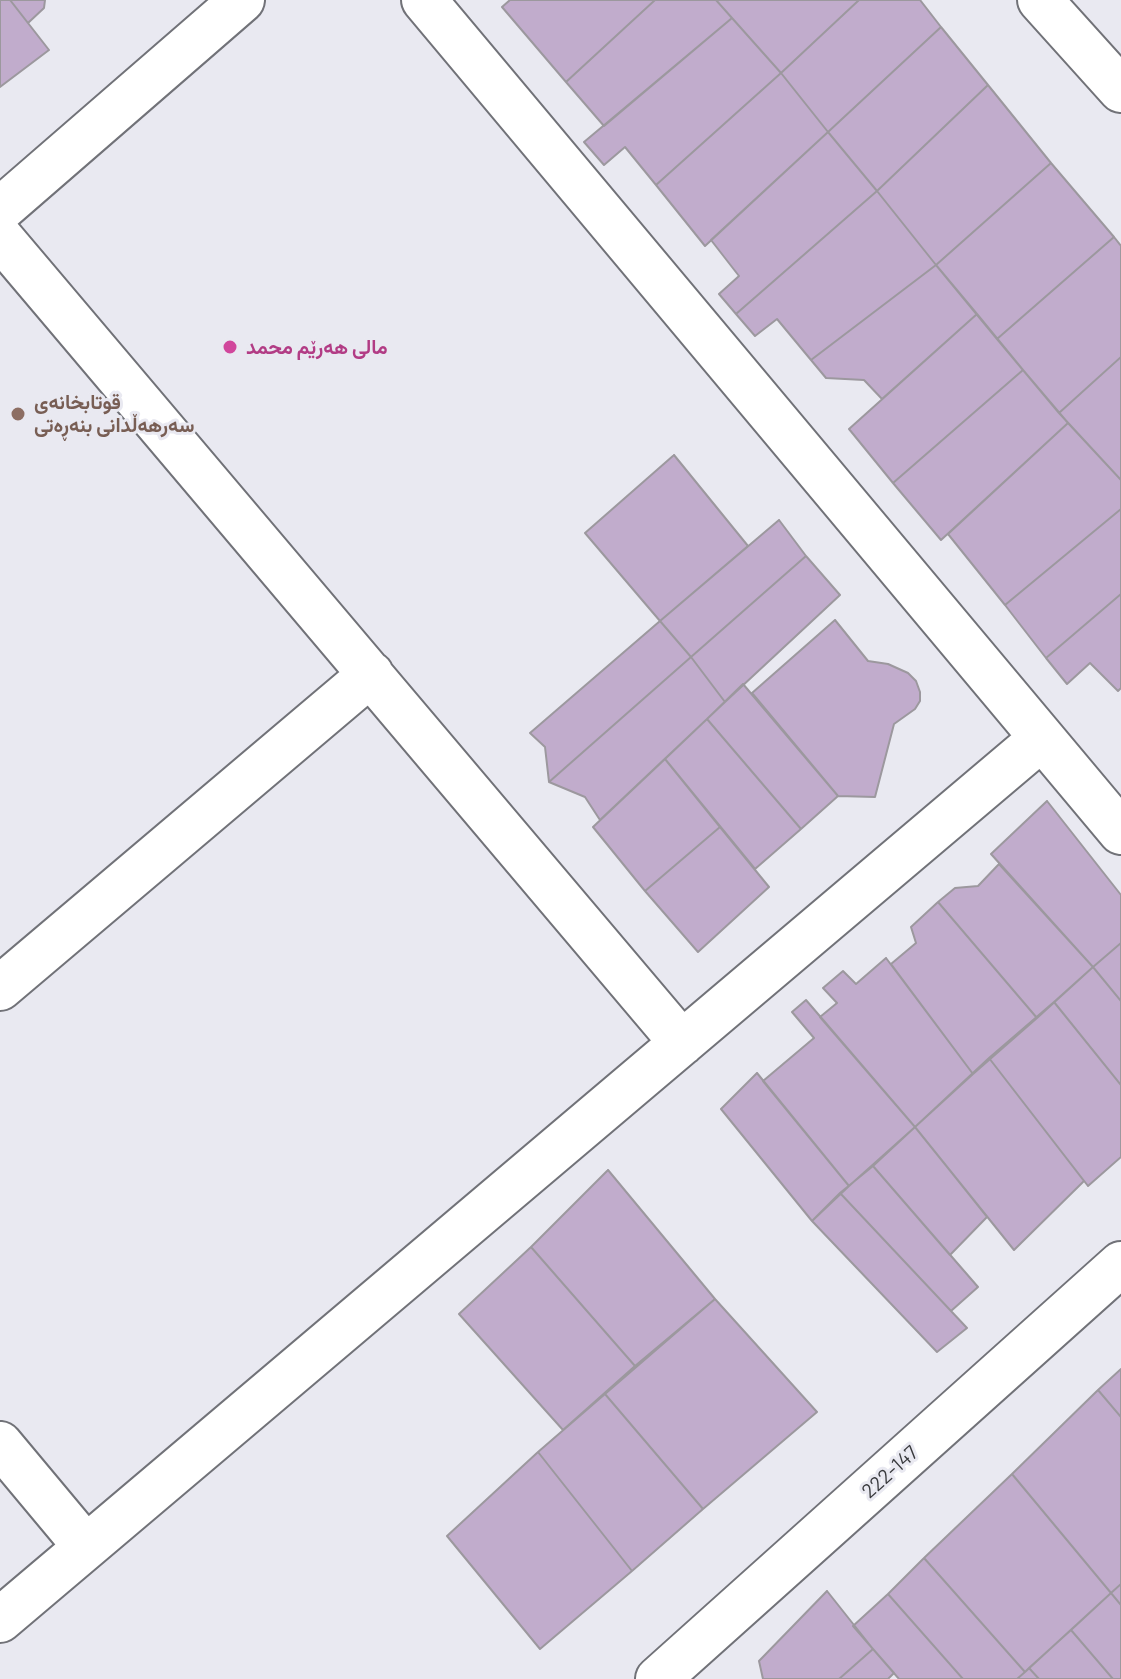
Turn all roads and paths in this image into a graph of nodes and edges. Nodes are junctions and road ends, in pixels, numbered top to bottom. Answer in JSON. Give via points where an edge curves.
{"nodes":[{"id":1,"x":242,"y":0,"type":"edge"},
{"id":2,"x":424,"y":0,"type":"edge"},
{"id":3,"x":1040,"y":0,"type":"edge"},
{"id":4,"x":1121,"y":90,"type":"edge"},
{"id":5,"x":0,"y":210,"type":"edge"},
{"id":6,"x":0,"y":237,"type":"edge"},
{"id":7,"x":371,"y":674,"type":"junction"},
{"id":8,"x":1042,"y":738,"type":"junction"},
{"id":9,"x":1121,"y":832,"type":"edge"},
{"id":10,"x":0,"y":988,"type":"edge"},
{"id":11,"x":682,"y":1043,"type":"junction"},
{"id":12,"x":1121,"y":1264,"type":"edge"},
{"id":13,"x":0,"y":1444,"type":"edge"},
{"id":14,"x":86,"y":1547,"type":"junction"},
{"id":15,"x":0,"y":1620,"type":"edge"},
{"id":16,"x":673,"y":1674,"type":"edge"}],
"edges":[{"from":1,"to":5,"type":"street"},
{"from":2,"to":8,"type":"street"},
{"from":3,"to":4,"type":"street"},
{"from":6,"to":7,"type":"street"},
{"from":7,"to":10,"type":"street"},
{"from":7,"to":11,"type":"street"},
{"from":8,"to":9,"type":"street"},
{"from":8,"to":11,"type":"street"},
{"from":11,"to":14,"type":"street"},
{"from":12,"to":16,"type":"street","name":"222-147"},
{"from":13,"to":14,"type":"street"},
{"from":14,"to":15,"type":"street"}]}
